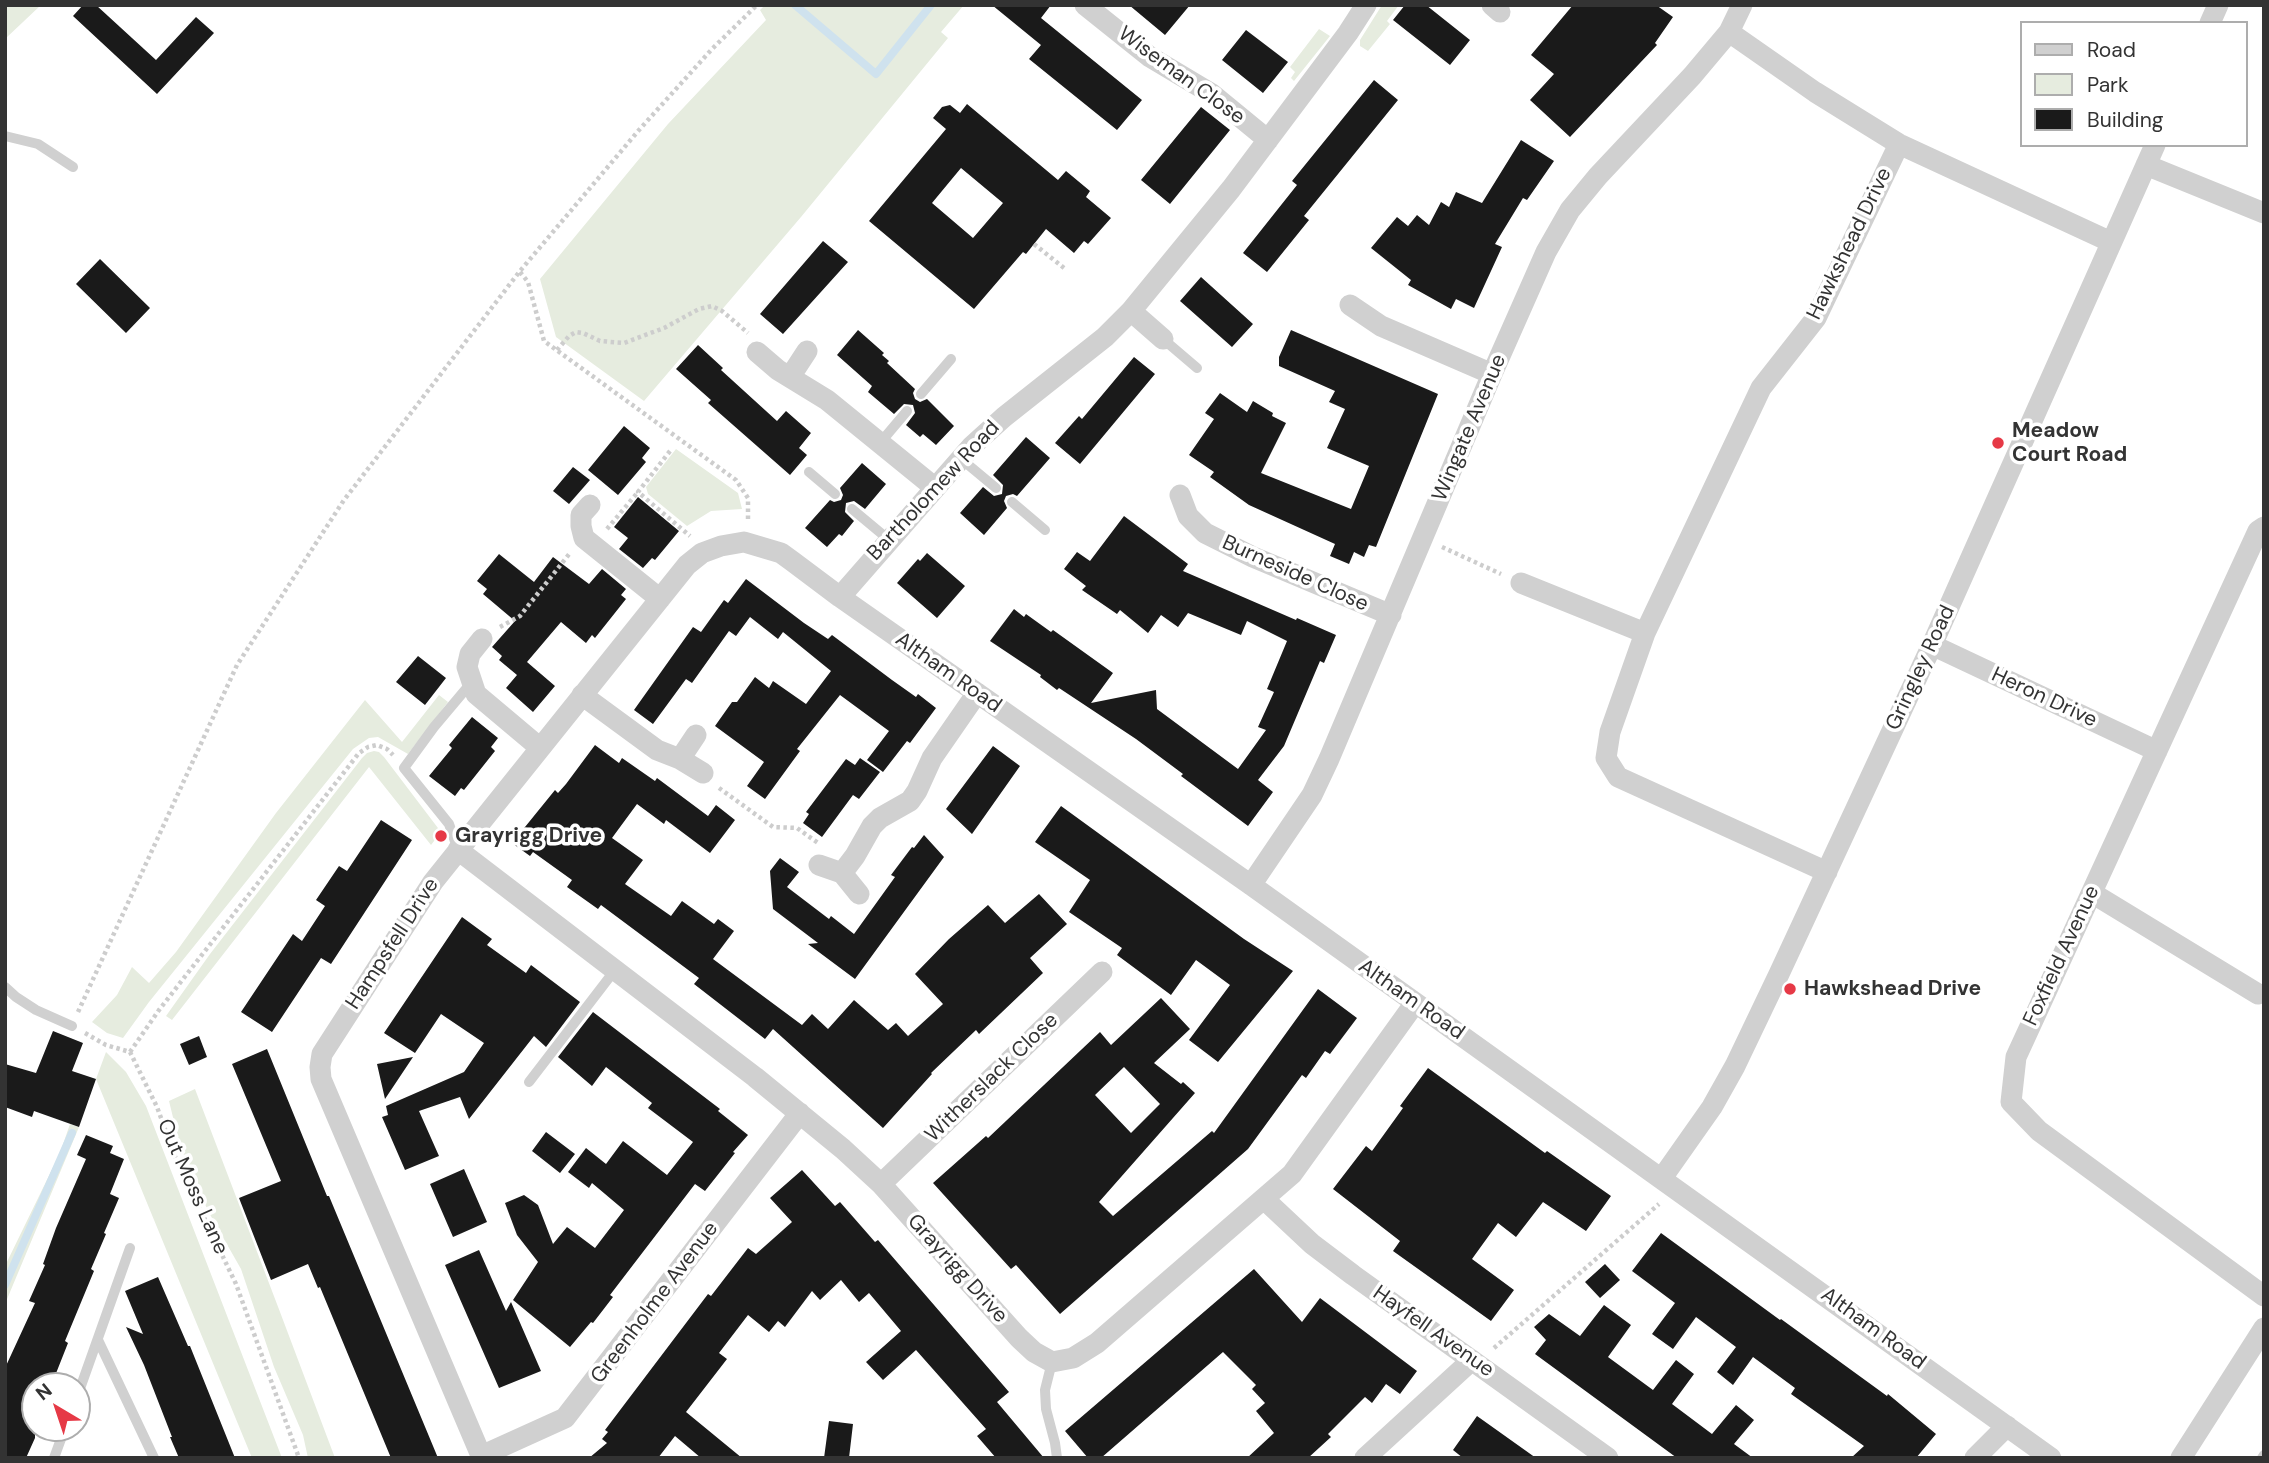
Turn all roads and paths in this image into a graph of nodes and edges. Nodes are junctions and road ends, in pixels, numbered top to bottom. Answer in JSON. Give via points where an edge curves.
{"nodes":[{"id":1,"x":757,"y":5,"type":"edge"},
{"id":2,"x":1366,"y":5,"type":"edge"},
{"id":3,"x":1742,"y":5,"type":"edge"},
{"id":4,"x":2218,"y":5,"type":"edge"},
{"id":5,"x":1093,"y":8,"type":"edge"},
{"id":6,"x":2211,"y":21,"type":"edge"},
{"id":7,"x":1729,"y":32,"type":"junction"},
{"id":8,"x":5,"y":136,"type":"edge"},
{"id":9,"x":1268,"y":140,"type":"junction"},
{"id":10,"x":1899,"y":145,"type":"junction"},
{"id":11,"x":2154,"y":147,"type":"edge"},
{"id":12,"x":2146,"y":165,"type":"junction"},
{"id":13,"x":73,"y":167,"type":"dead end"},
{"id":14,"x":2264,"y":213,"type":"edge"},
{"id":15,"x":2111,"y":242,"type":"junction"},
{"id":16,"x":1034,"y":244,"type":"dead end"},
{"id":17,"x":1064,"y":268,"type":"dead end"},
{"id":18,"x":520,"y":271,"type":"junction"},
{"id":19,"x":1350,"y":305,"type":"dead end"},
{"id":20,"x":1131,"y":312,"type":"junction"},
{"id":21,"x":1163,"y":339,"type":"joint"},
{"id":22,"x":557,"y":350,"type":"junction"},
{"id":23,"x":807,"y":351,"type":"dead end"},
{"id":24,"x":757,"y":352,"type":"joint"},
{"id":25,"x":951,"y":359,"type":"dead end"},
{"id":26,"x":1197,"y":368,"type":"dead end"},
{"id":27,"x":1492,"y":374,"type":"junction"},
{"id":28,"x":790,"y":377,"type":"junction"},
{"id":29,"x":921,"y":394,"type":"dead end"},
{"id":30,"x":908,"y":411,"type":"dead end"},
{"id":31,"x":880,"y":443,"type":"junction"},
{"id":32,"x":670,"y":451,"type":"dead end"},
{"id":33,"x":960,"y":458,"type":"junction"},
{"id":34,"x":809,"y":472,"type":"dead end"},
{"id":35,"x":934,"y":487,"type":"junction"},
{"id":36,"x":996,"y":488,"type":"dead end"},
{"id":37,"x":638,"y":492,"type":"junction"},
{"id":38,"x":835,"y":494,"type":"dead end"},
{"id":39,"x":1180,"y":495,"type":"dead end"},
{"id":40,"x":1012,"y":502,"type":"dead end"},
{"id":41,"x":590,"y":505,"type":"dead end"},
{"id":42,"x":852,"y":509,"type":"dead end"},
{"id":43,"x":2264,"y":527,"type":"edge"},
{"id":44,"x":1045,"y":530,"type":"dead end"},
{"id":45,"x":603,"y":534,"type":"dead end"},
{"id":46,"x":1424,"y":538,"type":"junction"},
{"id":47,"x":888,"y":539,"type":"junction"},
{"id":48,"x":695,"y":542,"type":"dead end"},
{"id":49,"x":744,"y":542,"type":"junction"},
{"id":50,"x":577,"y":543,"type":"dead end"},
{"id":51,"x":767,"y":548,"type":"joint"},
{"id":52,"x":1521,"y":583,"type":"joint"},
{"id":53,"x":840,"y":597,"type":"junction"},
{"id":54,"x":660,"y":599,"type":"junction"},
{"id":55,"x":1391,"y":615,"type":"junction"},
{"id":56,"x":1646,"y":633,"type":"junction"},
{"id":57,"x":482,"y":639,"type":"joint"},
{"id":58,"x":1931,"y":645,"type":"junction"},
{"id":59,"x":471,"y":683,"type":"junction"},
{"id":60,"x":977,"y":693,"type":"junction"},
{"id":61,"x":582,"y":695,"type":"junction"},
{"id":62,"x":696,"y":735,"type":"dead end"},
{"id":63,"x":539,"y":747,"type":"junction"},
{"id":64,"x":2157,"y":751,"type":"junction"},
{"id":65,"x":680,"y":759,"type":"junction"},
{"id":66,"x":404,"y":768,"type":"junction"},
{"id":67,"x":703,"y":773,"type":"joint"},
{"id":68,"x":458,"y":850,"type":"junction"},
{"id":69,"x":818,"y":865,"type":"joint"},
{"id":70,"x":1827,"y":872,"type":"junction"},
{"id":71,"x":842,"y":873,"type":"junction"},
{"id":72,"x":1251,"y":884,"type":"junction"},
{"id":73,"x":2092,"y":893,"type":"junction"},
{"id":74,"x":859,"y":894,"type":"dead end"},
{"id":75,"x":615,"y":970,"type":"junction"},
{"id":76,"x":1102,"y":972,"type":"dead end"},
{"id":77,"x":5,"y":988,"type":"edge"},
{"id":78,"x":2258,"y":994,"type":"dead end"},
{"id":79,"x":1415,"y":1003,"type":"junction"},
{"id":80,"x":72,"y":1026,"type":"junction"},
{"id":81,"x":130,"y":1052,"type":"junction"},
{"id":82,"x":529,"y":1082,"type":"dead end"},
{"id":83,"x":800,"y":1113,"type":"junction"},
{"id":84,"x":1662,"y":1178,"type":"junction"},
{"id":85,"x":881,"y":1184,"type":"junction"},
{"id":86,"x":1681,"y":1192,"type":"junction"},
{"id":87,"x":1264,"y":1199,"type":"junction"},
{"id":88,"x":131,"y":1248,"type":"dead end"},
{"id":89,"x":2264,"y":1296,"type":"edge"},
{"id":90,"x":2264,"y":1328,"type":"edge"},
{"id":91,"x":98,"y":1340,"type":"junction"},
{"id":92,"x":1472,"y":1360,"type":"junction"},
{"id":93,"x":1052,"y":1362,"type":"junction"},
{"id":94,"x":86,"y":1372,"type":"edge"},
{"id":95,"x":2007,"y":1426,"type":"junction"},
{"id":96,"x":481,"y":1457,"type":"edge"},
{"id":97,"x":154,"y":1458,"type":"edge"},
{"id":98,"x":299,"y":1458,"type":"edge"},
{"id":99,"x":1056,"y":1458,"type":"edge"},
{"id":100,"x":1365,"y":1458,"type":"edge"},
{"id":101,"x":1608,"y":1458,"type":"edge"},
{"id":102,"x":1975,"y":1458,"type":"edge"},
{"id":103,"x":2051,"y":1458,"type":"edge"},
{"id":104,"x":2181,"y":1458,"type":"edge"}],
"edges":[{"from":1,"to":18,"type":"path","via":[[639,130]]},
{"from":2,"to":9,"type":"street","name":"Bartholomew Road"},
{"from":3,"to":7,"type":"street","name":"Wingate Avenue"},
{"from":4,"to":6,"type":"street"},
{"from":5,"to":9,"type":"street","name":"Wiseman Close","via":[[1150,57],[1212,94]]},
{"from":7,"to":10,"type":"street"},
{"from":7,"to":27,"type":"street","name":"Wingate Avenue","via":[[1570,210],[1546,252]]},
{"from":8,"to":13,"type":"lane","via":[[38,144]]},
{"from":9,"to":20,"type":"street","name":"Bartholomew Road"},
{"from":10,"to":15,"type":"street"},
{"from":10,"to":56,"type":"street","name":"Hawkshead Drive","via":[[1816,318],[1761,387]]},
{"from":11,"to":12,"type":"street","name":"Gringley Road"},
{"from":12,"to":14,"type":"street"},
{"from":12,"to":15,"type":"street","name":"Gringley Road"},
{"from":15,"to":58,"type":"street","name":"Gringley Road"},
{"from":16,"to":17,"type":"path"},
{"from":18,"to":22,"type":"path","via":[[528,282],[544,341]]},
{"from":18,"to":80,"type":"path","via":[[344,500],[237,665]]},
{"from":19,"to":27,"type":"street","via":[[1381,326]]},
{"from":20,"to":21,"type":"street"},
{"from":20,"to":33,"type":"street","name":"Bartholomew Road"},
{"from":21,"to":26,"type":"lane"},
{"from":22,"to":24,"type":"path","via":[[576,332],[624,344],[712,306],[752,336]]},
{"from":22,"to":49,"type":"path","via":[[736,480],[748,498]]},
{"from":23,"to":28,"type":"street"},
{"from":24,"to":28,"type":"street"},
{"from":25,"to":29,"type":"lane"},
{"from":27,"to":46,"type":"street","name":"Wingate Avenue"},
{"from":28,"to":31,"type":"street"},
{"from":30,"to":31,"type":"lane"},
{"from":31,"to":35,"type":"street"},
{"from":32,"to":37,"type":"path"},
{"from":33,"to":35,"type":"street","name":"Bartholomew Road"},
{"from":33,"to":36,"type":"lane"},
{"from":34,"to":38,"type":"lane"},
{"from":35,"to":47,"type":"street","name":"Bartholomew Road"},
{"from":37,"to":45,"type":"path"},
{"from":37,"to":48,"type":"path"},
{"from":39,"to":55,"type":"street","name":"Burneside Close","via":[[1188,516],[1205,533]]},
{"from":40,"to":44,"type":"lane"},
{"from":41,"to":54,"type":"street","via":[[581,515],[584,538]]},
{"from":42,"to":47,"type":"lane"},
{"from":43,"to":64,"type":"street","name":"Foxfield Avenue","via":[[2258,531]]},
{"from":46,"to":52,"type":"path"},
{"from":46,"to":55,"type":"street","name":"Wingate Avenue"},
{"from":47,"to":53,"type":"street","name":"Bartholomew Road"},
{"from":49,"to":51,"type":"street","name":"Hampsfell Drive"},
{"from":49,"to":54,"type":"street","name":"Hampsfell Drive","via":[[702,553]]},
{"from":50,"to":57,"type":"path","via":[[520,616]]},
{"from":51,"to":53,"type":"street","name":"Altham Road"},
{"from":52,"to":56,"type":"street"},
{"from":53,"to":60,"type":"street","name":"Altham Road"},
{"from":54,"to":61,"type":"street","name":"Hampsfell Drive"},
{"from":55,"to":72,"type":"street","name":"Wingate Avenue","via":[[1311,795]]},
{"from":56,"to":70,"type":"street","name":"Hawkshead Drive","via":[[1610,732],[1606,758],[1618,778]]},
{"from":57,"to":59,"type":"street","via":[[470,653]]},
{"from":58,"to":64,"type":"street","name":"Heron Drive"},
{"from":58,"to":70,"type":"street","name":"Gringley Road"},
{"from":59,"to":63,"type":"street","via":[[484,703]]},
{"from":59,"to":66,"type":"lane"},
{"from":60,"to":71,"type":"street","via":[[932,758],[910,801],[872,826]]},
{"from":60,"to":72,"type":"street","name":"Altham Road"},
{"from":61,"to":63,"type":"street","name":"Hampsfell Drive"},
{"from":61,"to":65,"type":"street","via":[[657,750]]},
{"from":62,"to":65,"type":"street"},
{"from":63,"to":68,"type":"street","name":"Hampsfell Drive"},
{"from":64,"to":73,"type":"street","name":"Foxfield Avenue"},
{"from":65,"to":67,"type":"street"},
{"from":66,"to":68,"type":"lane","via":[[449,824]]},
{"from":66,"to":81,"type":"path","via":[[377,745],[359,753]]},
{"from":67,"to":69,"type":"path","via":[[773,827],[797,828],[820,845]]},
{"from":68,"to":75,"type":"street","name":"Grayrigg Drive"},
{"from":68,"to":96,"type":"street","name":"Hampsfell Drive","via":[[330,1041],[320,1067],[321,1079]]},
{"from":69,"to":71,"type":"street"},
{"from":70,"to":84,"type":"street","name":"Gringley Road","via":[[1735,1066]]},
{"from":71,"to":74,"type":"street"},
{"from":72,"to":79,"type":"street","name":"Altham Road"},
{"from":73,"to":78,"type":"street"},
{"from":73,"to":89,"type":"street","name":"Foxfield Avenue","via":[[2016,1057],[2011,1102],[2039,1131]]},
{"from":75,"to":82,"type":"lane"},
{"from":75,"to":83,"type":"street","name":"Grayrigg Drive"},
{"from":76,"to":85,"type":"street","name":"Witherslack Close"},
{"from":77,"to":80,"type":"lane","via":[[36,1010]]},
{"from":79,"to":84,"type":"street","name":"Altham Road"},
{"from":79,"to":87,"type":"street","via":[[1299,1165]]},
{"from":80,"to":81,"type":"path"},
{"from":81,"to":98,"type":"path","name":"Out Moss Lane","via":[[236,1283]]},
{"from":83,"to":85,"type":"street","name":"Grayrigg Drive"},
{"from":83,"to":96,"type":"street","name":"Greenholme Avenue","via":[[565,1418]]},
{"from":84,"to":86,"type":"street","name":"Altham Road"},
{"from":85,"to":93,"type":"street","name":"Grayrigg Drive","via":[[1019,1338]]},
{"from":86,"to":92,"type":"path","via":[[1659,1204],[1491,1352]]},
{"from":86,"to":95,"type":"street","name":"Altham Road"},
{"from":87,"to":92,"type":"street","name":"Hayfell Avenue","via":[[1322,1251]]},
{"from":87,"to":93,"type":"street","via":[[1097,1343],[1073,1358]]},
{"from":88,"to":91,"type":"lane"},
{"from":90,"to":104,"type":"street"},
{"from":91,"to":94,"type":"lane"},
{"from":91,"to":97,"type":"lane"},
{"from":92,"to":100,"type":"street"},
{"from":92,"to":101,"type":"street","name":"Hayfell Avenue"},
{"from":93,"to":99,"type":"lane","via":[[1045,1390]]},
{"from":95,"to":102,"type":"street"},
{"from":95,"to":103,"type":"street","name":"Altham Road"}]}
